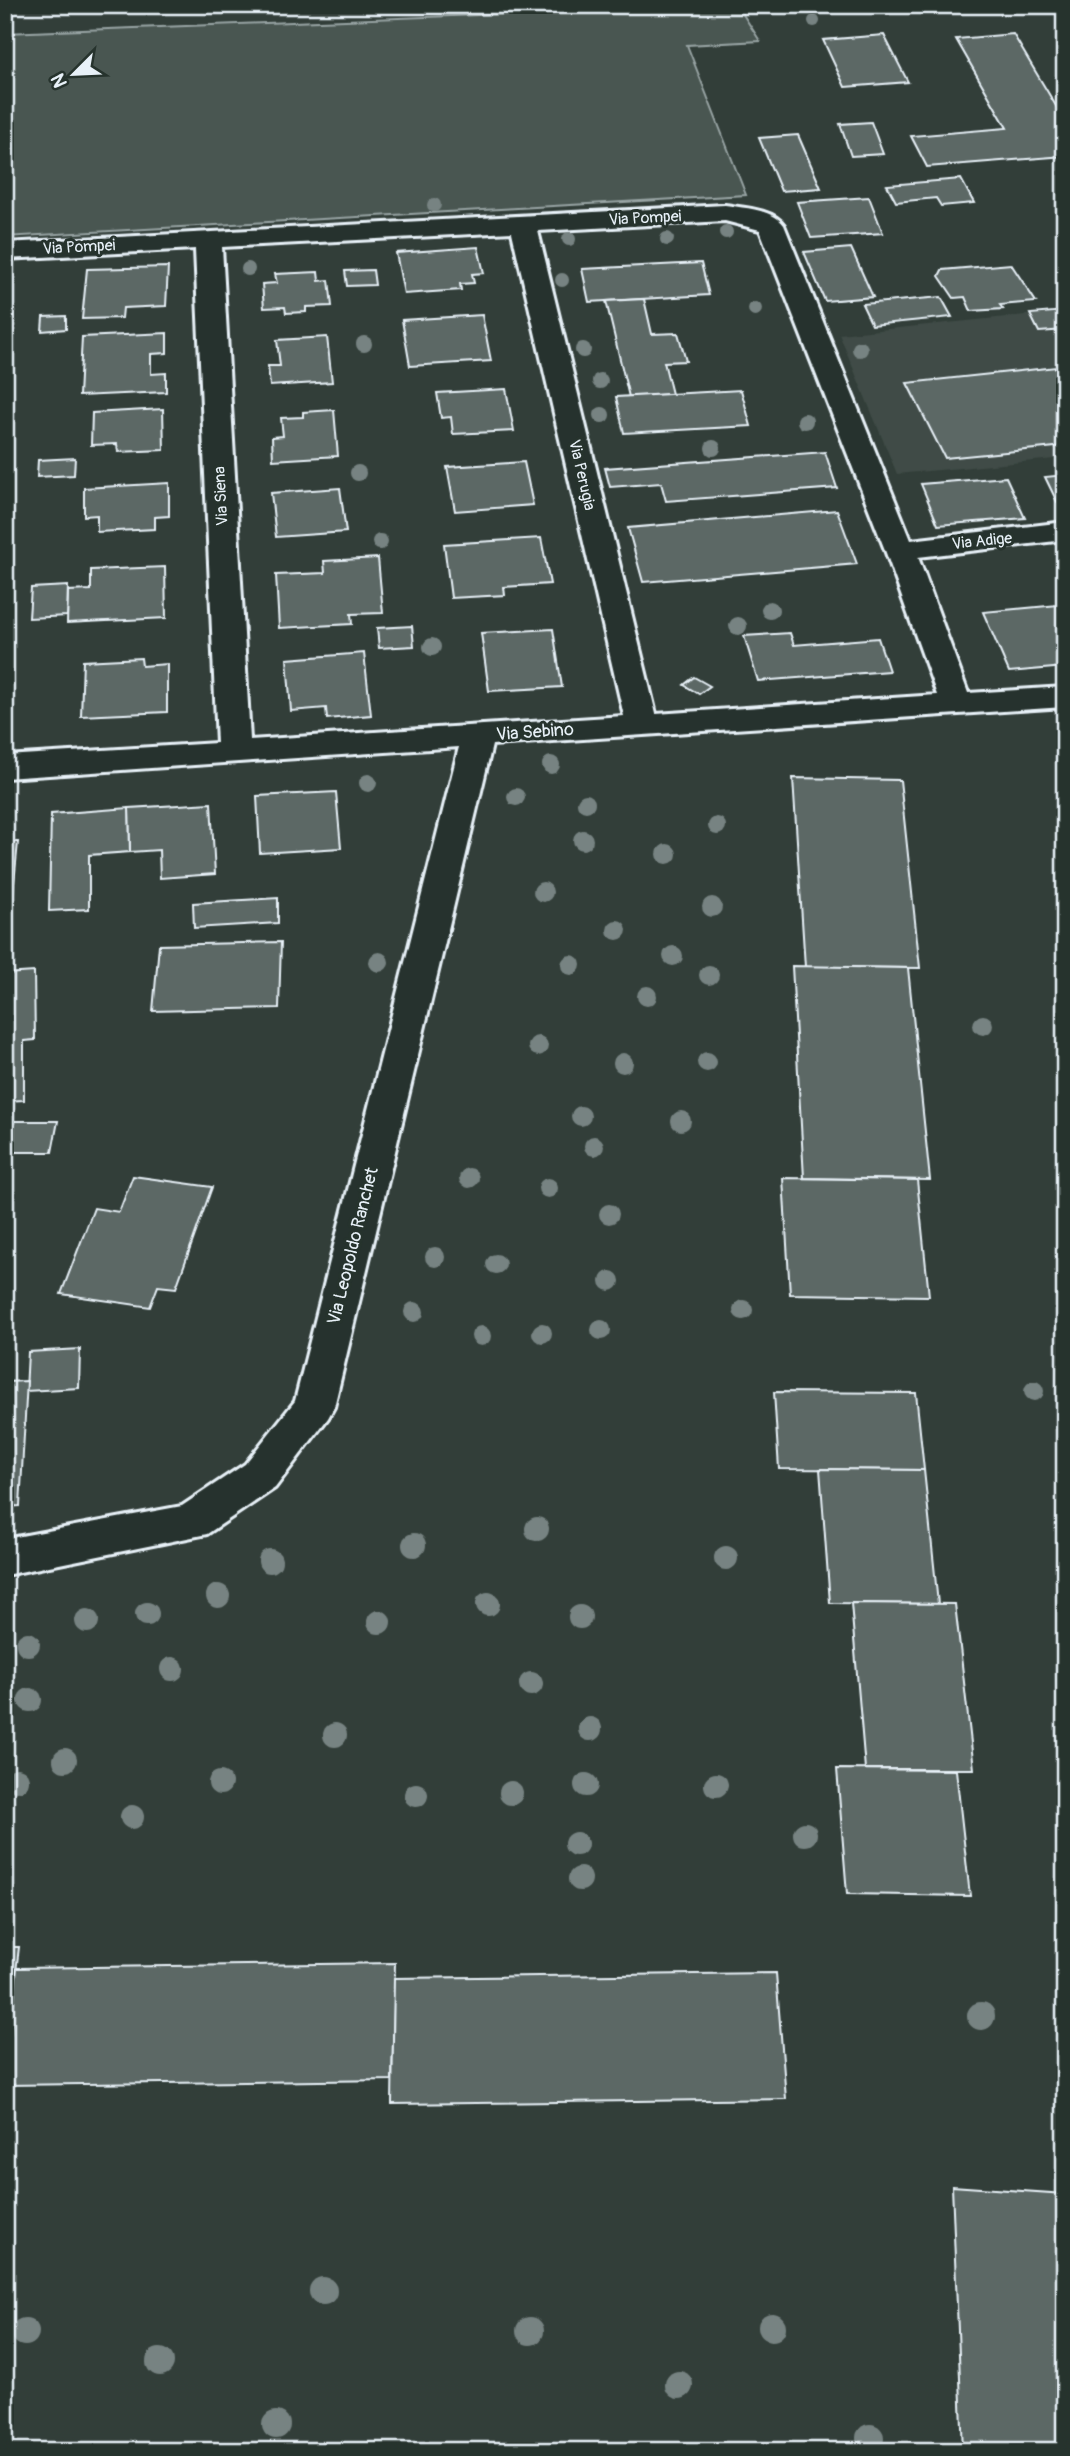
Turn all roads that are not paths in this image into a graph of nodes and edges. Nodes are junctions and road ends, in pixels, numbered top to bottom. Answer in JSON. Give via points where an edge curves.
{"nodes":[{"id":1,"x":523,"y":225,"type":"junction"},
{"id":2,"x":208,"y":241,"type":"junction"},
{"id":3,"x":5,"y":251,"type":"edge"},
{"id":4,"x":1065,"y":531,"type":"edge"},
{"id":5,"x":900,"y":550,"type":"junction"},
{"id":6,"x":1065,"y":697,"type":"edge"},
{"id":7,"x":957,"y":703,"type":"junction"},
{"id":8,"x":642,"y":724,"type":"junction"},
{"id":9,"x":478,"y":736,"type":"junction"},
{"id":10,"x":234,"y":751,"type":"junction"},
{"id":11,"x":5,"y":767,"type":"edge"},
{"id":12,"x":5,"y":1557,"type":"edge"}],
"edges":[{"from":1,"to":2,"type":"street","name":"Via Pompei"},
{"from":1,"to":5,"type":"street","name":"Via Pompei","via":[[725,213],[771,225]]},
{"from":1,"to":8,"type":"street","name":"Via Perugia"},
{"from":2,"to":3,"type":"street","name":"Via Pompei"},
{"from":2,"to":10,"type":"street","name":"Via Siena"},
{"from":4,"to":5,"type":"street","name":"Via Adige"},
{"from":5,"to":7,"type":"street","name":"Via Pompei"},
{"from":6,"to":7,"type":"street","name":"Via Sebino"},
{"from":7,"to":8,"type":"street","name":"Via Sebino"},
{"from":8,"to":9,"type":"street","name":"Via Sebino"},
{"from":9,"to":10,"type":"street","name":"Via Sebino"},
{"from":9,"to":12,"type":"street","name":"Via Leopoldo Ranchet","via":[[314,1407],[260,1476],[192,1522]]},
{"from":10,"to":11,"type":"street","name":"Via Sebino"}]}
